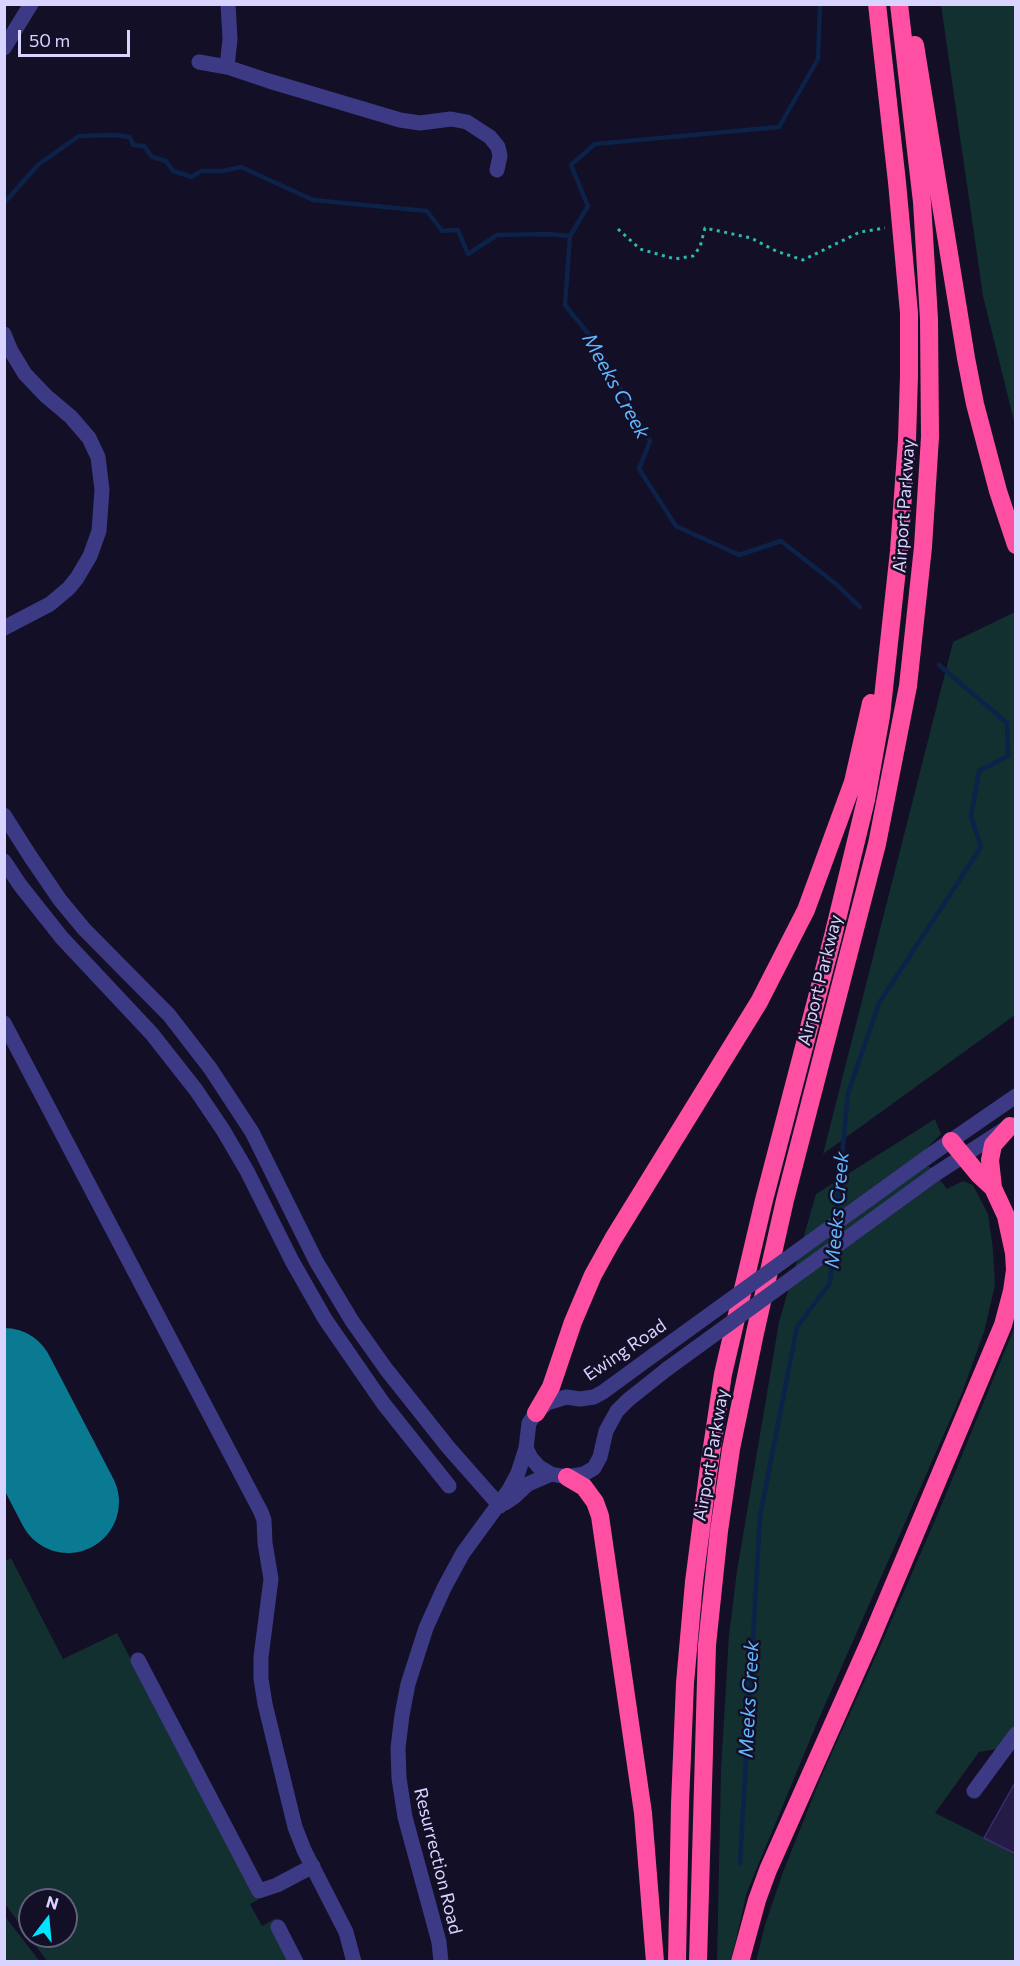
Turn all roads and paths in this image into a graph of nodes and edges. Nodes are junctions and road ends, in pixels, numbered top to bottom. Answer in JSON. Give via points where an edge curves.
{"nodes":[{"id":1,"x":31,"y":4,"type":"edge"},
{"id":2,"x":228,"y":4,"type":"edge"},
{"id":3,"x":877,"y":4,"type":"edge"},
{"id":4,"x":899,"y":4,"type":"edge"},
{"id":5,"x":908,"y":4,"type":"edge"},
{"id":6,"x":4,"y":48,"type":"edge"},
{"id":7,"x":200,"y":62,"type":"dead end"},
{"id":8,"x":227,"y":67,"type":"junction"},
{"id":9,"x":497,"y":170,"type":"dead end"},
{"id":10,"x":901,"y":225,"type":"junction"},
{"id":11,"x":618,"y":229,"type":"dead end"},
{"id":12,"x":4,"y":334,"type":"edge"},
{"id":13,"x":1016,"y":545,"type":"edge"},
{"id":14,"x":891,"y":617,"type":"junction"},
{"id":15,"x":4,"y":628,"type":"edge"},
{"id":16,"x":4,"y":815,"type":"edge"},
{"id":17,"x":4,"y":861,"type":"edge"},
{"id":18,"x":4,"y":1023,"type":"edge"},
{"id":19,"x":1016,"y":1096,"type":"edge"},
{"id":20,"x":1013,"y":1124,"type":"edge"},
{"id":21,"x":957,"y":1148,"type":"junction"},
{"id":22,"x":993,"y":1188,"type":"junction"},
{"id":23,"x":536,"y":1413,"type":"junction"},
{"id":24,"x":526,"y":1448,"type":"junction"},
{"id":25,"x":559,"y":1476,"type":"junction"},
{"id":26,"x":449,"y":1486,"type":"dead end"},
{"id":27,"x":500,"y":1506,"type":"junction"},
{"id":28,"x":138,"y":1660,"type":"dead end"},
{"id":29,"x":1016,"y":1734,"type":"edge"},
{"id":30,"x":974,"y":1791,"type":"dead end"},
{"id":31,"x":313,"y":1866,"type":"junction"},
{"id":32,"x":278,"y":1928,"type":"dead end"},
{"id":33,"x":296,"y":1962,"type":"edge"},
{"id":34,"x":354,"y":1962,"type":"edge"},
{"id":35,"x":441,"y":1962,"type":"edge"},
{"id":36,"x":655,"y":1962,"type":"edge"},
{"id":37,"x":677,"y":1962,"type":"edge"},
{"id":38,"x":698,"y":1962,"type":"edge"},
{"id":39,"x":740,"y":1962,"type":"edge"}],
"edges":[{"from":1,"to":6,"type":"street"},
{"from":2,"to":8,"type":"street"},
{"from":3,"to":10,"type":"highway","name":"Airport Parkway"},
{"from":4,"to":38,"type":"highway","name":"Airport Parkway","via":[[922,202],[929,319],[930,438],[923,547],[908,686],[877,844],[785,1200],[731,1449],[707,1645]]},
{"from":5,"to":13,"type":"highway","via":[[968,369],[998,491]]},
{"from":7,"to":8,"type":"street"},
{"from":8,"to":9,"type":"street","via":[[400,120],[420,123],[450,118],[467,122],[498,147]]},
{"from":10,"to":11,"type":"path","via":[[860,232],[803,260],[751,238],[705,228],[693,256],[675,259],[640,249]]},
{"from":10,"to":14,"type":"highway","name":"Airport Parkway","via":[[909,313],[909,376],[899,551]]},
{"from":12,"to":15,"type":"street","via":[[25,374],[89,438],[98,457],[102,490],[99,531],[77,578],[50,604]]},
{"from":14,"to":23,"type":"highway","via":[[853,782],[806,910],[759,1002],[593,1275],[551,1387]]},
{"from":14,"to":37,"type":"highway","name":"Airport Parkway","via":[[881,716],[866,800],[723,1374],[700,1532],[685,1683]]},
{"from":16,"to":27,"type":"street","via":[[60,900],[169,1015],[216,1076],[252,1132],[316,1261],[352,1321],[448,1447]]},
{"from":17,"to":26,"type":"street","via":[[62,938],[152,1034],[196,1090],[259,1192],[325,1319],[383,1403]]},
{"from":18,"to":31,"type":"street","via":[[264,1520],[271,1579],[261,1657],[262,1689],[295,1827]]},
{"from":19,"to":21,"type":"street","name":"Ewing Road"},
{"from":20,"to":21,"type":"street","name":"Ewing Road"},
{"from":20,"to":22,"type":"highway","via":[[993,1145]]},
{"from":21,"to":22,"type":"highway"},
{"from":21,"to":23,"type":"street","name":"Ewing Road","bridge":true,"via":[[926,1158],[603,1392],[594,1397],[555,1400]]},
{"from":21,"to":25,"type":"street","name":"Ewing Road","bridge":true,"via":[[934,1175],[628,1400],[606,1431],[594,1468],[584,1474]]},
{"from":22,"to":39,"type":"highway","via":[[1006,1216],[1014,1261],[1012,1292],[1003,1325],[773,1859]]},
{"from":23,"to":24,"type":"street","via":[[529,1423]]},
{"from":24,"to":25,"type":"street","via":[[539,1467]]},
{"from":24,"to":27,"type":"street","name":"Resurrection Road"},
{"from":25,"to":27,"type":"street","name":"Resurrection Road","via":[[528,1484]]},
{"from":25,"to":36,"type":"highway","via":[[584,1486],[600,1516],[643,1813]]},
{"from":27,"to":35,"type":"street","name":"Resurrection Road","via":[[463,1553],[426,1628],[408,1684],[400,1737],[399,1778],[405,1817]]},
{"from":28,"to":31,"type":"street","via":[[259,1891]]},
{"from":29,"to":30,"type":"street"},
{"from":31,"to":34,"type":"street","via":[[346,1932]]},
{"from":32,"to":33,"type":"street"}]}
